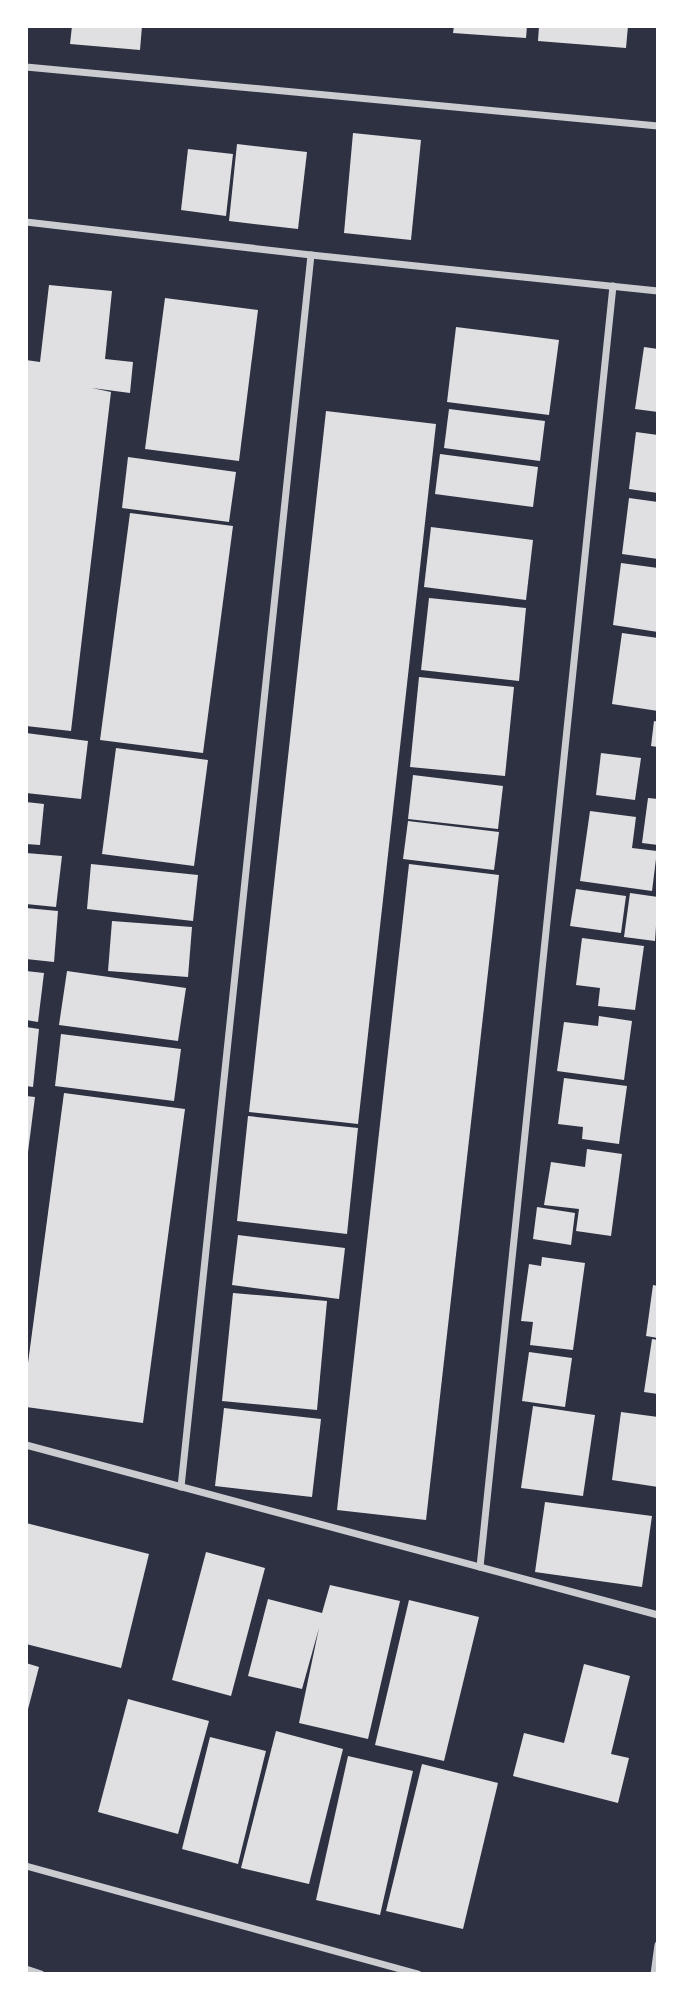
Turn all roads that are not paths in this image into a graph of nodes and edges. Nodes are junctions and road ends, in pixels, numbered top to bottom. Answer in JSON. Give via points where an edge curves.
{"nodes":[{"id":1,"x":26,"y":67,"type":"edge"},
{"id":2,"x":658,"y":126,"type":"edge"},
{"id":3,"x":26,"y":222,"type":"edge"},
{"id":4,"x":311,"y":255,"type":"junction"},
{"id":5,"x":613,"y":286,"type":"junction"},
{"id":6,"x":658,"y":291,"type":"edge"},
{"id":7,"x":26,"y":1445,"type":"edge"},
{"id":8,"x":181,"y":1487,"type":"junction"},
{"id":9,"x":480,"y":1567,"type":"junction"},
{"id":10,"x":658,"y":1615,"type":"edge"},
{"id":11,"x":26,"y":1866,"type":"edge"},
{"id":12,"x":658,"y":1945,"type":"edge"},
{"id":13,"x":26,"y":1969,"type":"edge"},
{"id":14,"x":41,"y":1974,"type":"edge"},
{"id":15,"x":418,"y":1974,"type":"edge"},
{"id":16,"x":654,"y":1974,"type":"edge"}],
"edges":[{"from":1,"to":2,"type":"street"},
{"from":3,"to":4,"type":"street"},
{"from":4,"to":5,"type":"street"},
{"from":4,"to":8,"type":"street"},
{"from":5,"to":6,"type":"street"},
{"from":5,"to":9,"type":"street"},
{"from":7,"to":8,"type":"street"},
{"from":8,"to":9,"type":"street"},
{"from":9,"to":10,"type":"street"},
{"from":11,"to":15,"type":"street"},
{"from":12,"to":16,"type":"street"},
{"from":13,"to":14,"type":"street"}]}
